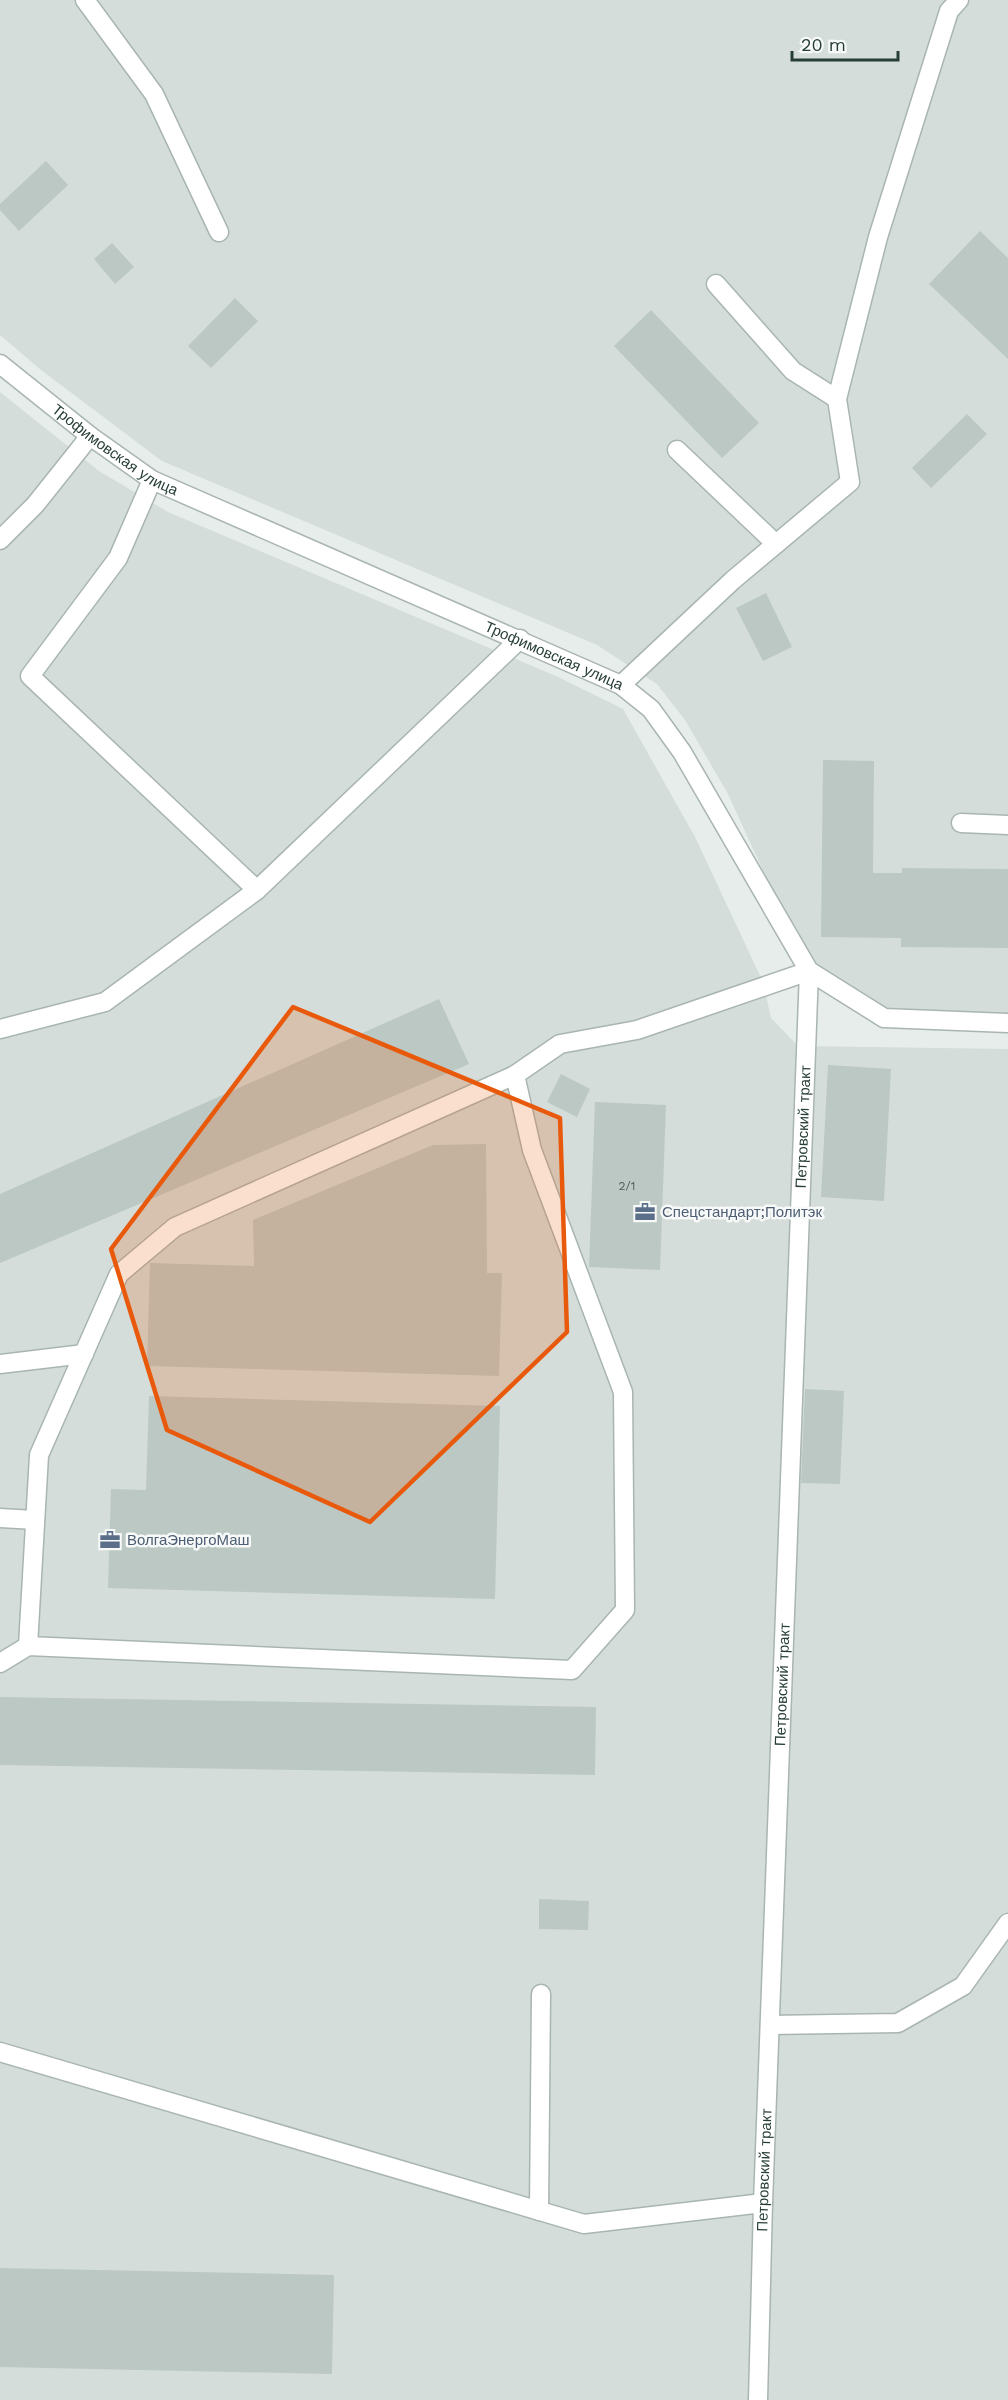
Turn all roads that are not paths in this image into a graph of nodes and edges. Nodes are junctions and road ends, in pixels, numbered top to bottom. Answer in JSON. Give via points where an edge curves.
{"nodes":[{"id":1,"x":85,"y":0,"type":"edge"},
{"id":2,"x":959,"y":0,"type":"edge"},
{"id":3,"x":219,"y":232,"type":"dead end"},
{"id":4,"x":716,"y":284,"type":"dead end"},
{"id":5,"x":0,"y":364,"type":"edge"},
{"id":6,"x":837,"y":399,"type":"junction"},
{"id":7,"x":90,"y":436,"type":"junction"},
{"id":8,"x":677,"y":450,"type":"dead end"},
{"id":9,"x":152,"y":480,"type":"junction"},
{"id":10,"x":0,"y":540,"type":"edge"},
{"id":11,"x":776,"y":544,"type":"junction"},
{"id":12,"x":520,"y":639,"type":"junction"},
{"id":13,"x":621,"y":685,"type":"junction"},
{"id":14,"x":961,"y":823,"type":"dead end"},
{"id":15,"x":1008,"y":825,"type":"edge"},
{"id":16,"x":257,"y":890,"type":"junction"},
{"id":17,"x":809,"y":971,"type":"junction"},
{"id":18,"x":1008,"y":1023,"type":"edge"},
{"id":19,"x":0,"y":1029,"type":"edge"},
{"id":20,"x":515,"y":1075,"type":"junction"},
{"id":21,"x":84,"y":1354,"type":"junction"},
{"id":22,"x":0,"y":1364,"type":"edge"},
{"id":23,"x":0,"y":1518,"type":"edge"},
{"id":24,"x":35,"y":1520,"type":"junction"},
{"id":25,"x":28,"y":1646,"type":"junction"},
{"id":26,"x":0,"y":1663,"type":"edge"},
{"id":27,"x":1008,"y":1923,"type":"edge"},
{"id":28,"x":541,"y":1994,"type":"dead end"},
{"id":29,"x":770,"y":2025,"type":"junction"},
{"id":30,"x":0,"y":2052,"type":"edge"},
{"id":31,"x":763,"y":2203,"type":"junction"},
{"id":32,"x":539,"y":2211,"type":"junction"},
{"id":33,"x":758,"y":2400,"type":"edge"}],
"edges":[{"from":1,"to":3,"type":"street","via":[[154,93]]},
{"from":2,"to":6,"type":"street","via":[[949,11],[878,237]]},
{"from":4,"to":6,"type":"street","via":[[793,371]]},
{"from":5,"to":7,"type":"street","name":"Трофимовская улица"},
{"from":6,"to":11,"type":"street","via":[[850,482]]},
{"from":7,"to":9,"type":"street","name":"Трофимовская улица"},
{"from":7,"to":10,"type":"street","via":[[35,505]]},
{"from":8,"to":11,"type":"street"},
{"from":9,"to":12,"type":"street","name":"Трофимовская улица"},
{"from":9,"to":16,"type":"street","via":[[118,558],[30,675]]},
{"from":11,"to":13,"type":"street"},
{"from":12,"to":13,"type":"street","name":"Трофимовская улица"},
{"from":12,"to":16,"type":"street"},
{"from":13,"to":17,"type":"street","name":"Трофимовская улица","via":[[651,709],[682,752]]},
{"from":14,"to":15,"type":"street"},
{"from":16,"to":19,"type":"street","via":[[105,1002]]},
{"from":17,"to":18,"type":"street","name":"Трофимовская улица","via":[[884,1018]]},
{"from":17,"to":20,"type":"street","via":[[637,1030],[560,1044]]},
{"from":17,"to":29,"type":"street","name":"Петровский тракт"},
{"from":20,"to":21,"type":"street","via":[[175,1227],[119,1274]]},
{"from":20,"to":25,"type":"street","via":[[532,1149],[623,1392],[625,1610],[572,1670]]},
{"from":21,"to":22,"type":"street"},
{"from":21,"to":24,"type":"street","via":[[39,1455]]},
{"from":23,"to":24,"type":"street"},
{"from":24,"to":25,"type":"street"},
{"from":25,"to":26,"type":"street"},
{"from":27,"to":29,"type":"street","via":[[963,1986],[898,2023]]},
{"from":28,"to":32,"type":"street"},
{"from":29,"to":31,"type":"street","name":"Петровский тракт"},
{"from":30,"to":32,"type":"street"},
{"from":31,"to":32,"type":"street","via":[[584,2224]]},
{"from":31,"to":33,"type":"street","name":"Петровский тракт"}]}
